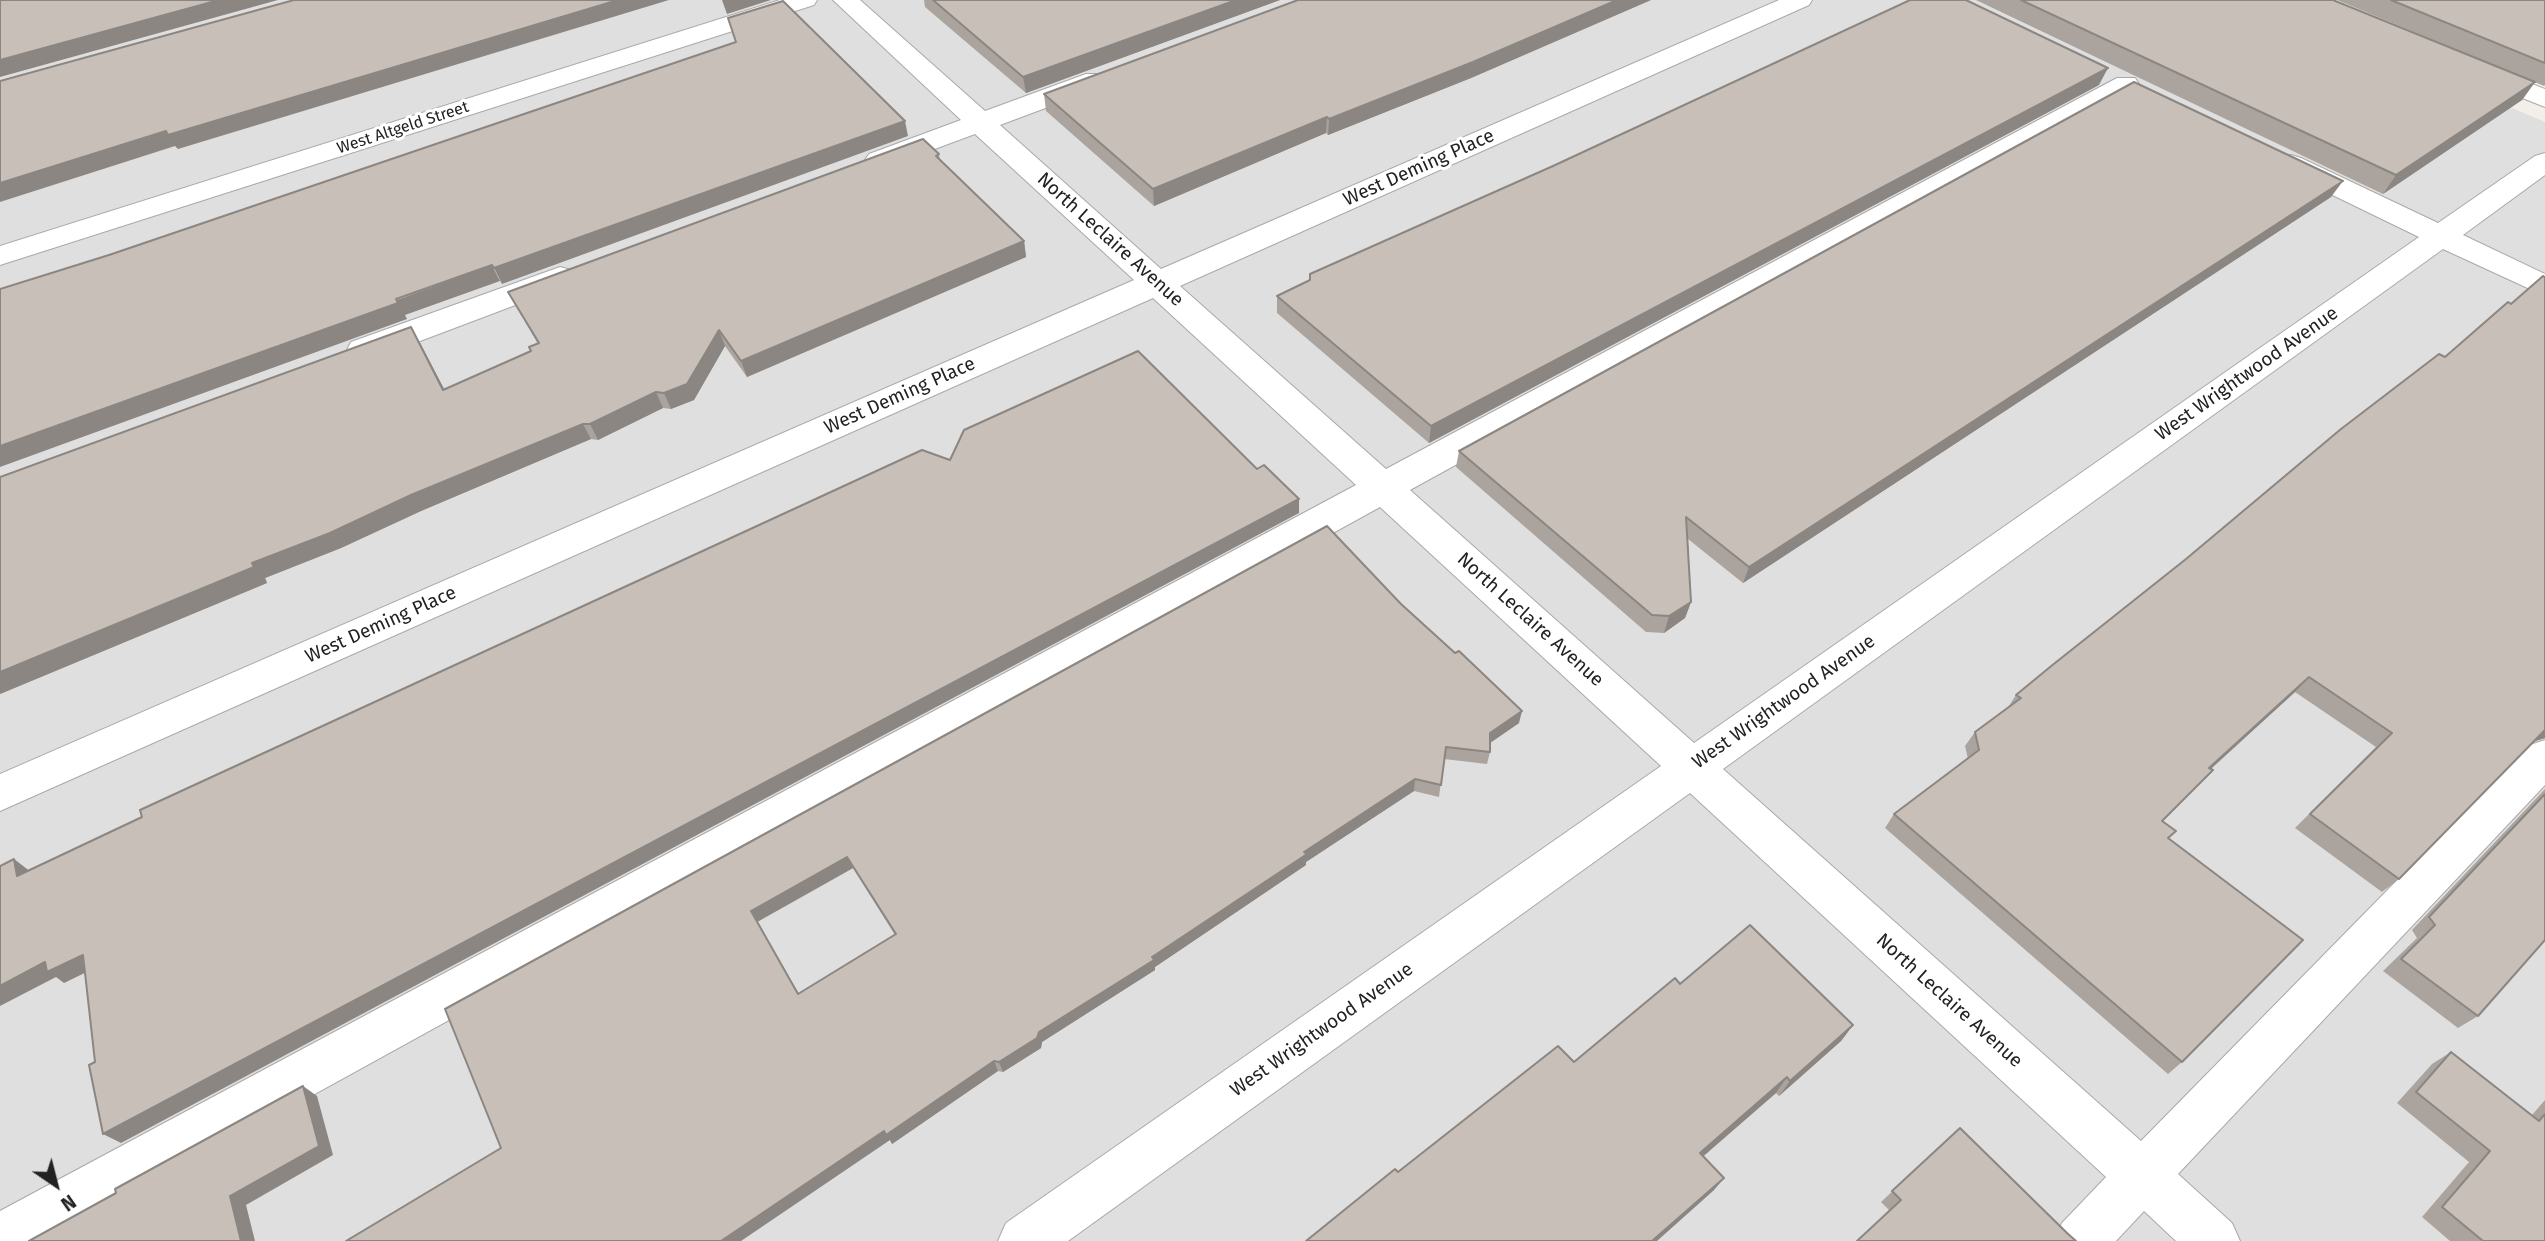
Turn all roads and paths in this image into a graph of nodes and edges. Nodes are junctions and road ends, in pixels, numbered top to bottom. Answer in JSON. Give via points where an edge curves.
{"nodes":[{"id":1,"x":805,"y":0,"type":"edge"},
{"id":2,"x":845,"y":0,"type":"edge"},
{"id":3,"x":1800,"y":0,"type":"edge"},
{"id":4,"x":2458,"y":63,"type":"edge"},
{"id":5,"x":1118,"y":71,"type":"edge"},
{"id":6,"x":2126,"y":84,"type":"edge"},
{"id":7,"x":2545,"y":99,"type":"edge"},
{"id":8,"x":980,"y":122,"type":"junction"},
{"id":9,"x":2263,"y":150,"type":"edge"},
{"id":10,"x":2544,"y":165,"type":"edge"},
{"id":11,"x":850,"y":170,"type":"edge"},
{"id":12,"x":2441,"y":236,"type":"junction"},
{"id":13,"x":0,"y":256,"type":"edge"},
{"id":14,"x":589,"y":267,"type":"edge"},
{"id":15,"x":1158,"y":283,"type":"junction"},
{"id":16,"x":2545,"y":286,"type":"edge"},
{"id":17,"x":340,"y":358,"type":"edge"},
{"id":18,"x":1383,"y":488,"type":"junction"},
{"id":19,"x":2545,"y":757,"type":"edge"},
{"id":20,"x":1692,"y":767,"type":"junction"},
{"id":21,"x":0,"y":793,"type":"edge"},
{"id":22,"x":2142,"y":1176,"type":"junction"},
{"id":23,"x":0,"y":1239,"type":"edge"},
{"id":24,"x":1024,"y":1241,"type":"edge"},
{"id":25,"x":2080,"y":1241,"type":"edge"},
{"id":26,"x":2214,"y":1241,"type":"edge"}],
"edges":[{"from":1,"to":13,"type":"street","name":"West Altgeld Street"},
{"from":2,"to":8,"type":"street","name":"North Leclaire Avenue"},
{"from":3,"to":15,"type":"street","name":"West Deming Place"},
{"from":4,"to":7,"type":"street"},
{"from":5,"to":8,"type":"street"},
{"from":6,"to":18,"type":"street"},
{"from":8,"to":11,"type":"street"},
{"from":8,"to":15,"type":"street","name":"North Leclaire Avenue"},
{"from":9,"to":12,"type":"street"},
{"from":10,"to":12,"type":"street","name":"West Wrightwood Avenue"},
{"from":12,"to":16,"type":"street"},
{"from":12,"to":20,"type":"street","name":"West Wrightwood Avenue"},
{"from":14,"to":17,"type":"street"},
{"from":15,"to":18,"type":"street","name":"North Leclaire Avenue"},
{"from":15,"to":21,"type":"street","name":"West Deming Place"},
{"from":18,"to":20,"type":"street","name":"North Leclaire Avenue"},
{"from":18,"to":23,"type":"street"},
{"from":19,"to":22,"type":"street"},
{"from":20,"to":22,"type":"street","name":"North Leclaire Avenue"},
{"from":20,"to":24,"type":"street","name":"West Wrightwood Avenue"},
{"from":22,"to":25,"type":"street"},
{"from":22,"to":26,"type":"street","name":"North Leclaire Avenue"}]}
